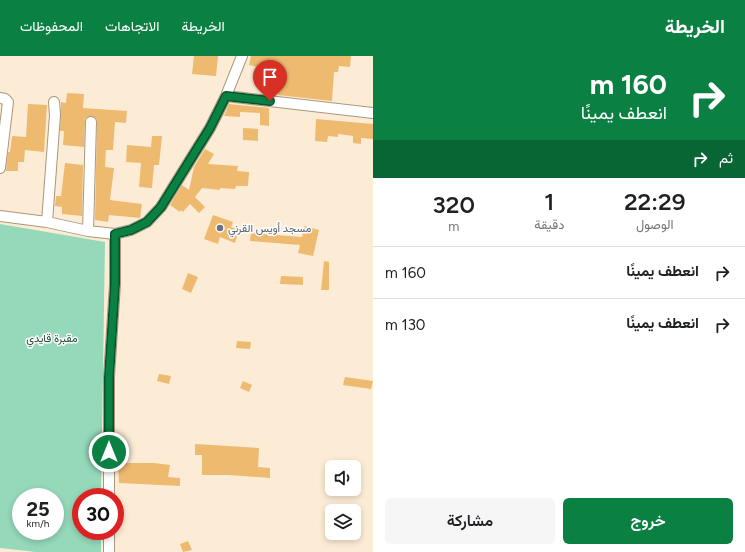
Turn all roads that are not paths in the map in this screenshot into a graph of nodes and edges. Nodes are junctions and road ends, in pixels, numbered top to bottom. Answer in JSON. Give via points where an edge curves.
{"nodes":[{"id":1,"x":242,"y":56,"type":"edge"},
{"id":2,"x":226,"y":96,"type":"junction"},
{"id":3,"x":0,"y":98,"type":"edge"},
{"id":4,"x":54,"y":102,"type":"dead end"},
{"id":5,"x":373,"y":113,"type":"edge"},
{"id":6,"x":91,"y":122,"type":"dead end"},
{"id":7,"x":0,"y":165,"type":"edge"},
{"id":8,"x":0,"y":216,"type":"edge"},
{"id":9,"x":47,"y":222,"type":"junction"},
{"id":10,"x":88,"y":231,"type":"junction"},
{"id":11,"x":115,"y":234,"type":"junction"},
{"id":12,"x":109,"y":488,"type":"edge"},
{"id":13,"x":109,"y":540,"type":"edge"},
{"id":14,"x":109,"y":552,"type":"edge"}],
"edges":[{"from":1,"to":2,"type":"street"},
{"from":2,"to":5,"type":"street"},
{"from":2,"to":11,"type":"street","via":[[210,128],[161,207],[147,222]]},
{"from":3,"to":7,"type":"street","via":[[8,102]]},
{"from":4,"to":9,"type":"street"},
{"from":6,"to":10,"type":"street"},
{"from":8,"to":9,"type":"street"},
{"from":9,"to":10,"type":"street"},
{"from":10,"to":11,"type":"street"},
{"from":11,"to":12,"type":"street","via":[[115,284],[109,377]]},
{"from":13,"to":14,"type":"street"}]}
